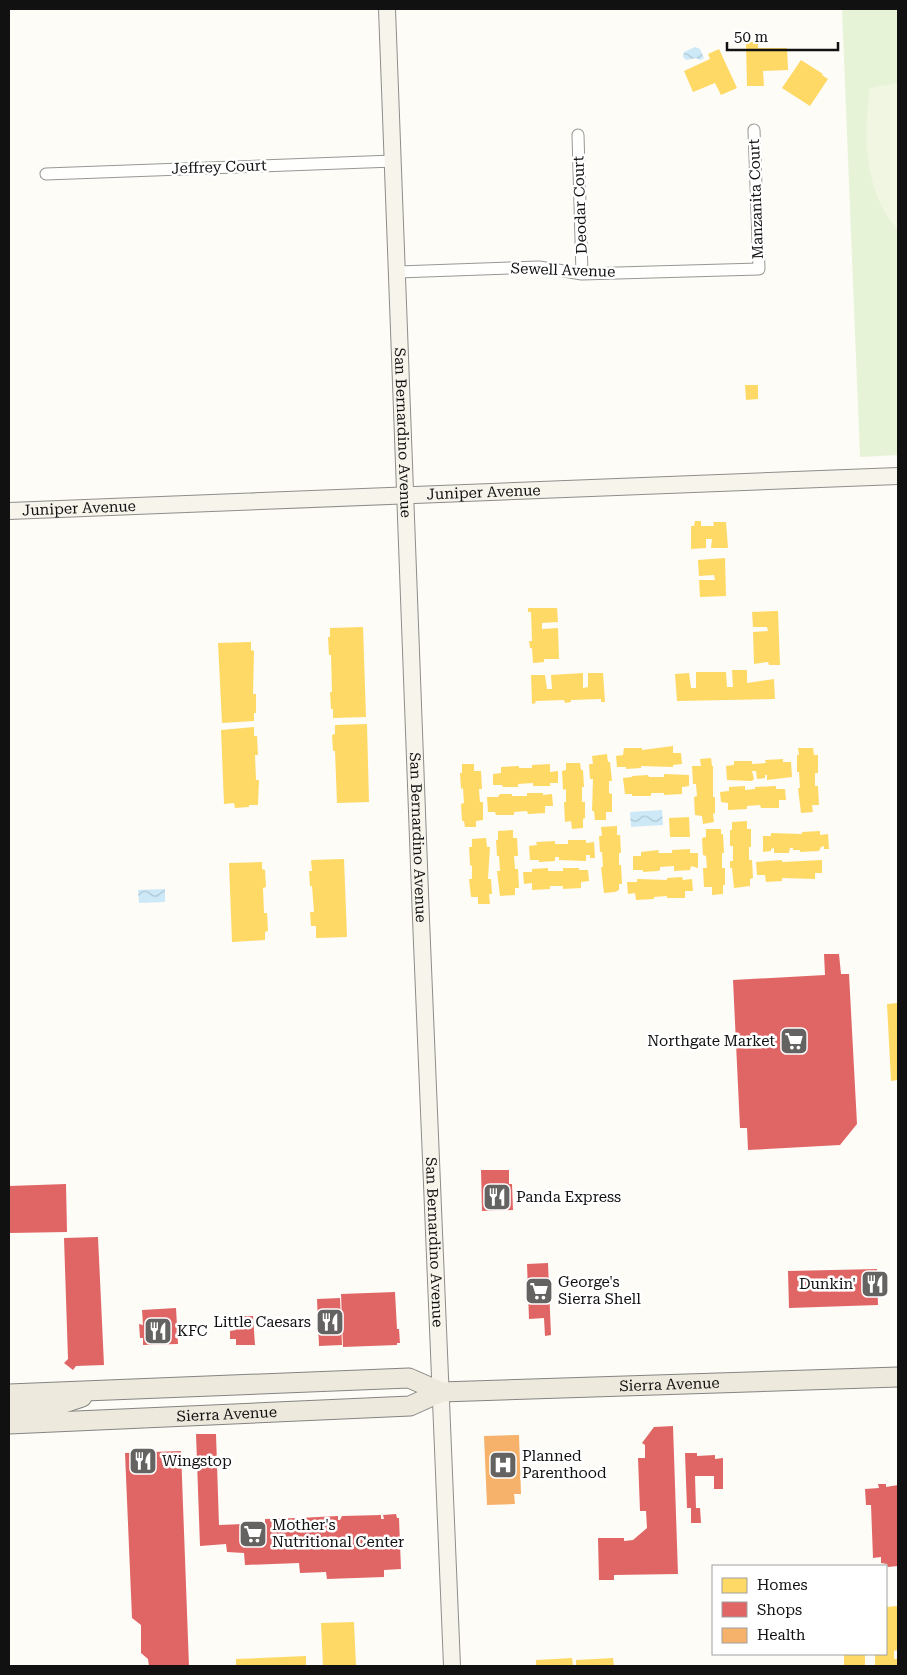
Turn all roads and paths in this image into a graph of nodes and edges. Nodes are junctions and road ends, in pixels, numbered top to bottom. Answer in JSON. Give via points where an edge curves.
{"nodes":[{"id":1,"x":387,"y":9,"type":"edge"},
{"id":2,"x":754,"y":130,"type":"dead end"},
{"id":3,"x":578,"y":135,"type":"dead end"},
{"id":4,"x":393,"y":161,"type":"junction"},
{"id":5,"x":46,"y":174,"type":"dead end"},
{"id":6,"x":759,"y":269,"type":"joint"},
{"id":7,"x":398,"y":272,"type":"junction"},
{"id":8,"x":582,"y":274,"type":"junction"},
{"id":9,"x":898,"y":476,"type":"edge"},
{"id":10,"x":406,"y":495,"type":"junction"},
{"id":11,"x":9,"y":510,"type":"edge"},
{"id":12,"x":898,"y":1377,"type":"edge"},
{"id":13,"x":99,"y":1390,"type":"junction"},
{"id":14,"x":441,"y":1392,"type":"junction"},
{"id":15,"x":9,"y":1394,"type":"edge"},
{"id":16,"x":9,"y":1407,"type":"edge"},
{"id":17,"x":9,"y":1424,"type":"edge"},
{"id":18,"x":452,"y":1666,"type":"edge"}],
"edges":[{"from":1,"to":4,"type":"main road","name":"San Bernardino Avenue"},
{"from":2,"to":6,"type":"street","name":"Manzanita Court"},
{"from":3,"to":8,"type":"street","name":"Deodar Court"},
{"from":4,"to":5,"type":"street","name":"Jeffrey Court"},
{"from":4,"to":7,"type":"main road","name":"San Bernardino Avenue"},
{"from":6,"to":8,"type":"street","name":"Sewell Avenue"},
{"from":7,"to":8,"type":"street","name":"Sewell Avenue","via":[[539,267]]},
{"from":7,"to":10,"type":"main road","name":"San Bernardino Avenue"},
{"from":9,"to":10,"type":"main road","name":"Juniper Avenue"},
{"from":10,"to":11,"type":"main road","name":"Juniper Avenue"},
{"from":10,"to":14,"type":"main road","name":"San Bernardino Avenue"},
{"from":12,"to":14,"type":"main road","name":"Sierra Avenue"},
{"from":13,"to":14,"type":"main road","name":"Sierra Avenue","via":[[409,1378]]},
{"from":13,"to":15,"type":"main road","name":"Sierra Avenue"},
{"from":13,"to":16,"type":"main road","via":[[58,1405]]},
{"from":14,"to":17,"type":"main road","name":"Sierra Avenue","via":[[410,1406]]},
{"from":14,"to":18,"type":"main road","name":"San Bernardino Avenue"}]}
